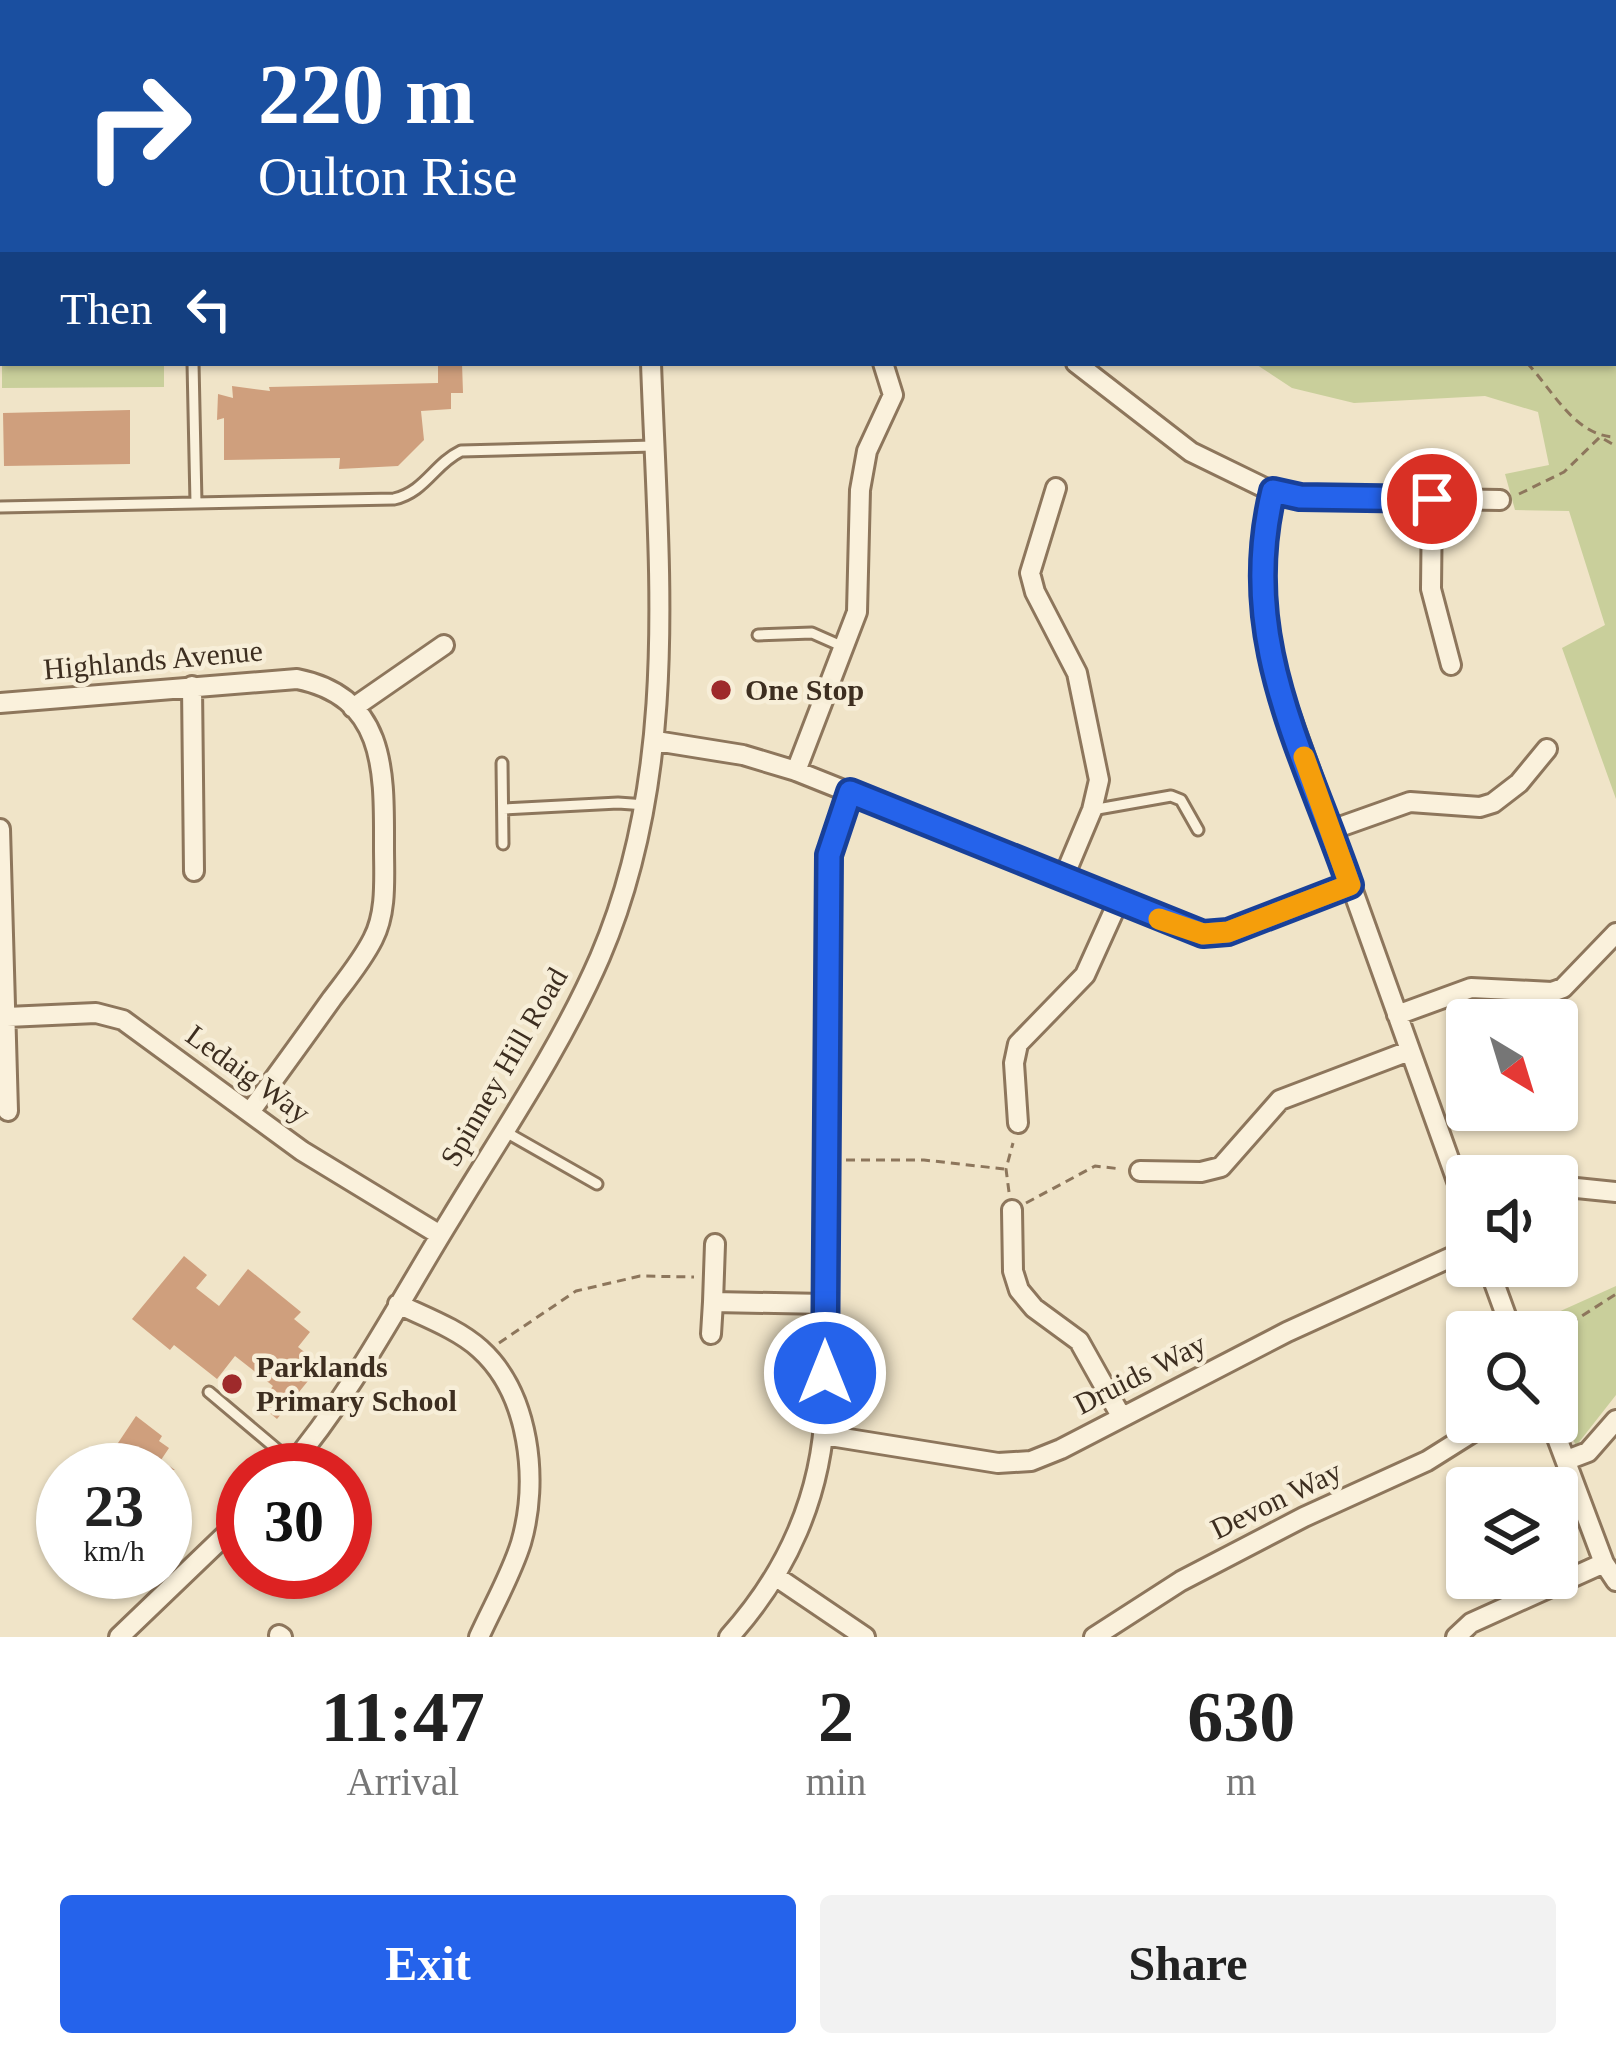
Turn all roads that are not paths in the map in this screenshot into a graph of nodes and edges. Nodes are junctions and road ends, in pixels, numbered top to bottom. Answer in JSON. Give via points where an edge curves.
{"nodes":[{"id":1,"x":193,"y":366,"type":"edge"},
{"id":2,"x":651,"y":366,"type":"edge"},
{"id":3,"x":884,"y":366,"type":"edge"},
{"id":4,"x":1080,"y":366,"type":"edge"},
{"id":5,"x":654,"y":446,"type":"junction"},
{"id":6,"x":1056,"y":488,"type":"dead end"},
{"id":7,"x":1273,"y":491,"type":"junction"},
{"id":8,"x":1432,"y":499,"type":"junction"},
{"id":9,"x":1500,"y":500,"type":"road end"},
{"id":10,"x":196,"y":503,"type":"junction"},
{"id":11,"x":0,"y":507,"type":"edge"},
{"id":12,"x":758,"y":635,"type":"dead end"},
{"id":13,"x":444,"y":645,"type":"dead end"},
{"id":14,"x":846,"y":648,"type":"junction"},
{"id":15,"x":1451,"y":665,"type":"dead end"},
{"id":16,"x":192,"y":686,"type":"junction"},
{"id":17,"x":0,"y":703,"type":"edge"},
{"id":18,"x":353,"y":708,"type":"junction"},
{"id":19,"x":656,"y":741,"type":"junction"},
{"id":20,"x":1547,"y":749,"type":"dead end"},
{"id":21,"x":502,"y":763,"type":"dead end"},
{"id":22,"x":796,"y":771,"type":"junction"},
{"id":23,"x":850,"y":792,"type":"junction"},
{"id":24,"x":646,"y":805,"type":"junction"},
{"id":25,"x":502,"y":809,"type":"junction"},
{"id":26,"x":1092,"y":810,"type":"junction"},
{"id":27,"x":0,"y":829,"type":"edge"},
{"id":28,"x":1198,"y":830,"type":"dead end"},
{"id":29,"x":1331,"y":830,"type":"junction"},
{"id":30,"x":503,"y":844,"type":"dead end"},
{"id":31,"x":194,"y":872,"type":"dead end"},
{"id":32,"x":1063,"y":879,"type":"junction"},
{"id":33,"x":1350,"y":885,"type":"junction"},
{"id":34,"x":1118,"y":902,"type":"junction"},
{"id":35,"x":1616,"y":933,"type":"edge"},
{"id":36,"x":1396,"y":1015,"type":"junction"},
{"id":37,"x":7,"y":1017,"type":"junction"},
{"id":38,"x":1409,"y":1051,"type":"junction"},
{"id":39,"x":8,"y":1112,"type":"dead end"},
{"id":40,"x":250,"y":1112,"type":"junction"},
{"id":41,"x":1018,"y":1124,"type":"road end"},
{"id":42,"x":504,"y":1131,"type":"junction"},
{"id":43,"x":1449,"y":1155,"type":"edge"},
{"id":44,"x":1140,"y":1171,"type":"road end"},
{"id":45,"x":597,"y":1184,"type":"dead end"},
{"id":46,"x":1578,"y":1188,"type":"edge"},
{"id":47,"x":1616,"y":1192,"type":"edge"},
{"id":48,"x":1012,"y":1210,"type":"road end"},
{"id":49,"x":440,"y":1235,"type":"junction"},
{"id":50,"x":715,"y":1244,"type":"dead end"},
{"id":51,"x":1446,"y":1260,"type":"edge"},
{"id":52,"x":713,"y":1302,"type":"junction"},
{"id":53,"x":398,"y":1304,"type":"junction"},
{"id":54,"x":826,"y":1304,"type":"junction"},
{"id":55,"x":711,"y":1334,"type":"dead end"},
{"id":56,"x":209,"y":1392,"type":"dead end"},
{"id":57,"x":1121,"y":1416,"type":"junction"},
{"id":58,"x":1616,"y":1420,"type":"edge"},
{"id":59,"x":824,"y":1435,"type":"junction"},
{"id":60,"x":265,"y":1443,"type":"edge"},
{"id":61,"x":307,"y":1443,"type":"edge"},
{"id":62,"x":1456,"y":1443,"type":"edge"},
{"id":63,"x":1560,"y":1443,"type":"edge"},
{"id":64,"x":1568,"y":1460,"type":"junction"},
{"id":65,"x":216,"y":1544,"type":"edge"},
{"id":66,"x":1604,"y":1563,"type":"junction"},
{"id":67,"x":775,"y":1576,"type":"junction"},
{"id":68,"x":1616,"y":1581,"type":"edge"},
{"id":69,"x":119,"y":1637,"type":"edge"},
{"id":70,"x":478,"y":1637,"type":"edge"},
{"id":71,"x":729,"y":1637,"type":"edge"},
{"id":72,"x":865,"y":1637,"type":"edge"},
{"id":73,"x":1094,"y":1637,"type":"edge"},
{"id":74,"x":1456,"y":1637,"type":"edge"}],
"edges":[{"from":1,"to":10,"type":"lane"},
{"from":2,"to":5,"type":"street","name":"Spinney Hill Road"},
{"from":3,"to":14,"type":"street","via":[[893,395],[867,451],[860,596]]},
{"from":4,"to":7,"type":"street","via":[[1191,452]]},
{"from":5,"to":10,"type":"lane","via":[[460,451],[415,492],[394,499]]},
{"from":5,"to":19,"type":"street","name":"Spinney Hill Road"},
{"from":6,"to":26,"type":"street","via":[[1030,573],[1086,704],[1099,780]]},
{"from":7,"to":8,"type":"street"},
{"from":7,"to":29,"type":"street","via":[[1263,544],[1264,634]]},
{"from":8,"to":9,"type":"street"},
{"from":8,"to":15,"type":"street","via":[[1431,589]]},
{"from":10,"to":11,"type":"lane"},
{"from":12,"to":14,"type":"lane","via":[[812,633]]},
{"from":13,"to":18,"type":"street"},
{"from":14,"to":22,"type":"street"},
{"from":16,"to":17,"type":"street","name":"Highlands Avenue"},
{"from":16,"to":18,"type":"street","name":"Highlands Avenue","via":[[297,679],[325,686]]},
{"from":16,"to":31,"type":"street"},
{"from":18,"to":40,"type":"street","via":[[372,734],[382,770],[379,925]]},
{"from":19,"to":22,"type":"street"},
{"from":19,"to":24,"type":"street","name":"Spinney Hill Road"},
{"from":20,"to":29,"type":"street","via":[[1493,803],[1410,802]]},
{"from":21,"to":25,"type":"lane"},
{"from":22,"to":23,"type":"street"},
{"from":23,"to":32,"type":"street"},
{"from":23,"to":54,"type":"street","via":[[829,855]]},
{"from":24,"to":25,"type":"lane"},
{"from":24,"to":42,"type":"street","name":"Spinney Hill Road","via":[[601,955]]},
{"from":25,"to":30,"type":"lane"},
{"from":26,"to":28,"type":"lane","via":[[1171,796]]},
{"from":26,"to":32,"type":"street"},
{"from":27,"to":37,"type":"street"},
{"from":29,"to":33,"type":"street"},
{"from":32,"to":34,"type":"street"},
{"from":33,"to":34,"type":"street","via":[[1228,932],[1203,934]]},
{"from":33,"to":36,"type":"street"},
{"from":34,"to":41,"type":"street","via":[[1085,976],[1018,1045]]},
{"from":35,"to":36,"type":"street","via":[[1563,988],[1471,988]]},
{"from":36,"to":38,"type":"street"},
{"from":37,"to":39,"type":"street"},
{"from":37,"to":40,"type":"street","name":"Ledaig Way","via":[[114,1016]]},
{"from":38,"to":43,"type":"street"},
{"from":38,"to":44,"type":"street","via":[[1280,1100],[1220,1167]]},
{"from":40,"to":49,"type":"street","name":"Ledaig Way"},
{"from":42,"to":45,"type":"lane"},
{"from":42,"to":49,"type":"street","name":"Spinney Hill Road"},
{"from":46,"to":47,"type":"street"},
{"from":48,"to":57,"type":"street","via":[[1018,1290],[1079,1341]]},
{"from":49,"to":53,"type":"street","name":"Spinney Hill Road"},
{"from":50,"to":52,"type":"street"},
{"from":51,"to":57,"type":"street","name":"Druids Way"},
{"from":52,"to":54,"type":"street"},
{"from":52,"to":55,"type":"street"},
{"from":53,"to":61,"type":"street","name":"Spinney Hill Road"},
{"from":53,"to":70,"type":"street","via":[[485,1353],[517,1407],[529,1500],[516,1556]]},
{"from":54,"to":59,"type":"street"},
{"from":56,"to":60,"type":"lane"},
{"from":57,"to":59,"type":"street","name":"Druids Way","via":[[1015,1463]]},
{"from":58,"to":64,"type":"street","via":[[1588,1452]]},
{"from":59,"to":67,"type":"street","via":[[803,1520]]},
{"from":62,"to":73,"type":"street","name":"Devon Way","via":[[1181,1581]]},
{"from":63,"to":64,"type":"street"},
{"from":64,"to":66,"type":"street"},
{"from":65,"to":69,"type":"street"},
{"from":66,"to":68,"type":"street"},
{"from":66,"to":74,"type":"street","via":[[1471,1622]]},
{"from":67,"to":71,"type":"street"},
{"from":67,"to":72,"type":"street"}]}
